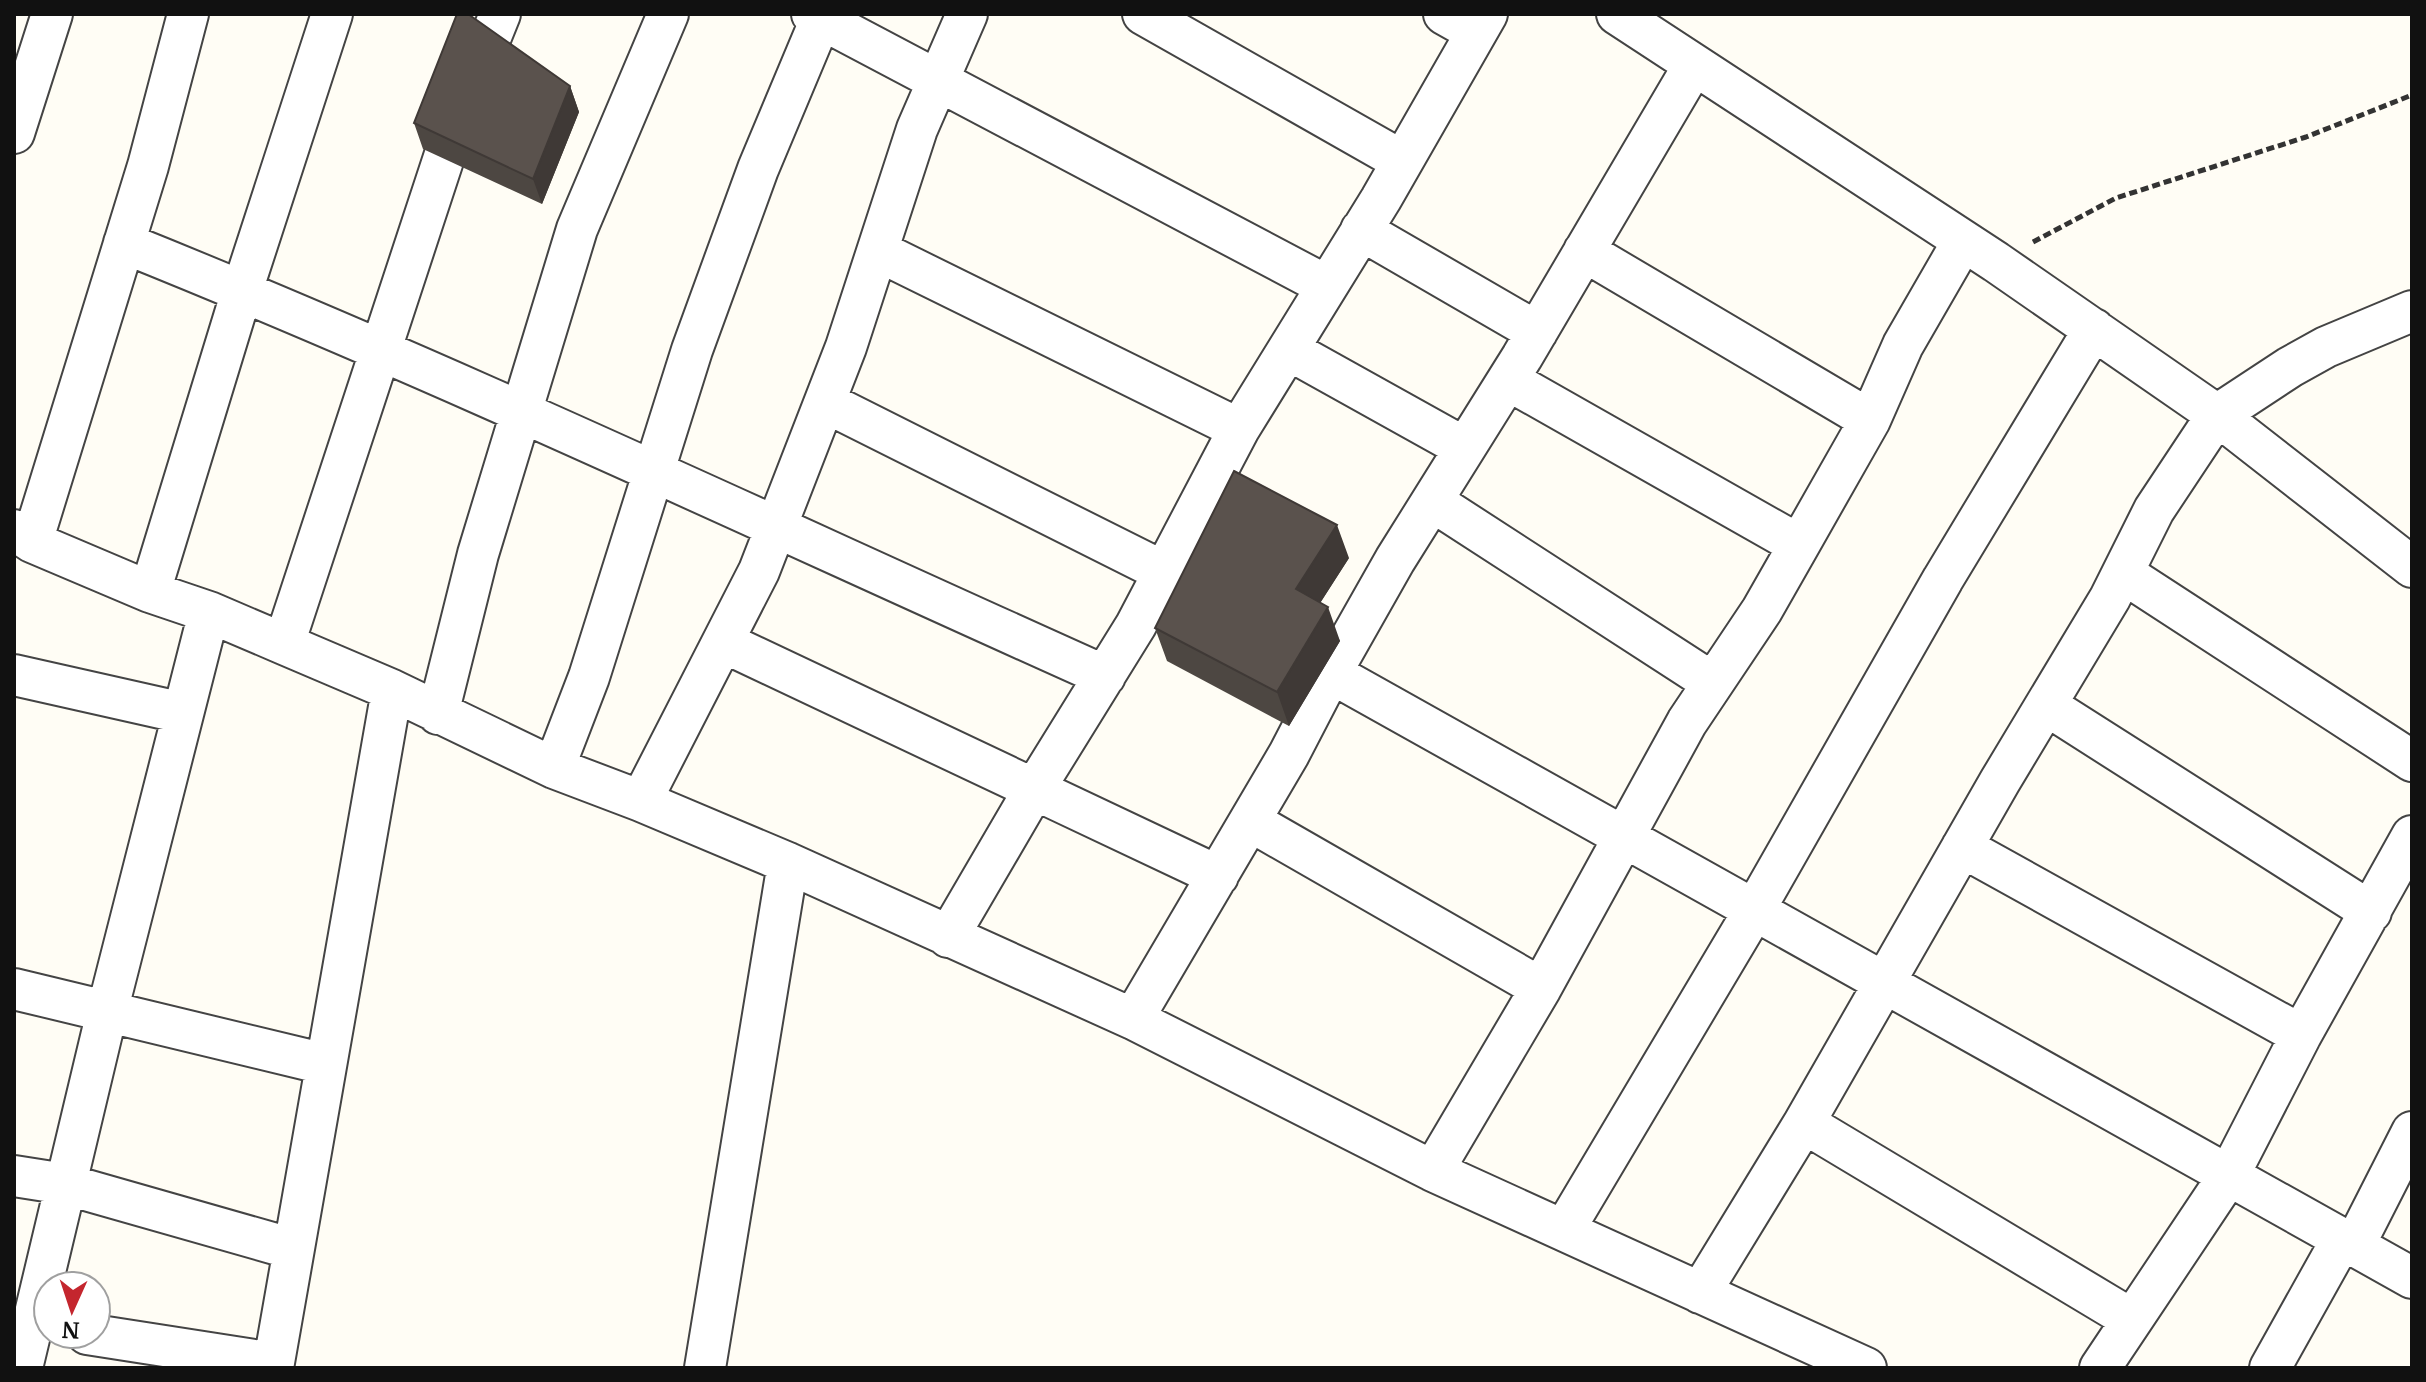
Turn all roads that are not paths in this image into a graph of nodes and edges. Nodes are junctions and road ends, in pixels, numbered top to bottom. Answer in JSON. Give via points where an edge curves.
{"nodes":[{"id":1,"x":52,"y":14,"type":"edge"},
{"id":2,"x":188,"y":14,"type":"edge"},
{"id":3,"x":332,"y":14,"type":"edge"},
{"id":4,"x":500,"y":14,"type":"edge"},
{"id":5,"x":668,"y":14,"type":"edge"},
{"id":6,"x":967,"y":14,"type":"edge"},
{"id":7,"x":1143,"y":14,"type":"edge"},
{"id":8,"x":1617,"y":14,"type":"edge"},
{"id":9,"x":818,"y":16,"type":"edge"},
{"id":10,"x":1469,"y":20,"type":"edge"},
{"id":11,"x":1694,"y":65,"type":"junction"},
{"id":12,"x":937,"y":82,"type":"junction"},
{"id":13,"x":14,"y":133,"type":"edge"},
{"id":14,"x":1402,"y":161,"type":"junction"},
{"id":15,"x":1361,"y":230,"type":"junction"},
{"id":16,"x":1963,"y":241,"type":"junction"},
{"id":17,"x":124,"y":243,"type":"junction"},
{"id":18,"x":878,"y":251,"type":"junction"},
{"id":19,"x":1584,"y":251,"type":"junction"},
{"id":20,"x":1327,"y":286,"type":"junction"},
{"id":21,"x":242,"y":291,"type":"junction"},
{"id":22,"x":2412,"y":311,"type":"edge"},
{"id":23,"x":2094,"y":329,"type":"junction"},
{"id":24,"x":1537,"y":332,"type":"junction"},
{"id":25,"x":1289,"y":350,"type":"junction"},
{"id":26,"x":378,"y":351,"type":"junction"},
{"id":27,"x":1508,"y":380,"type":"junction"},
{"id":28,"x":825,"y":402,"type":"junction"},
{"id":29,"x":521,"y":412,"type":"junction"},
{"id":30,"x":2217,"y":415,"type":"junction"},
{"id":31,"x":1870,"y":420,"type":"junction"},
{"id":32,"x":1239,"y":429,"type":"junction"},
{"id":33,"x":1465,"y":448,"type":"junction"},
{"id":34,"x":654,"y":473,"type":"junction"},
{"id":35,"x":1432,"y":501,"type":"junction"},
{"id":36,"x":776,"y":528,"type":"junction"},
{"id":37,"x":23,"y":536,"type":"edge"},
{"id":38,"x":1799,"y":545,"type":"junction"},
{"id":39,"x":2412,"y":567,"type":"edge"},
{"id":40,"x":1164,"y":572,"type":"junction"},
{"id":41,"x":2123,"y":573,"type":"junction"},
{"id":42,"x":150,"y":592,"type":"junction"},
{"id":43,"x":209,"y":612,"type":"junction"},
{"id":44,"x":723,"y":642,"type":"junction"},
{"id":45,"x":284,"y":644,"type":"junction"},
{"id":46,"x":1331,"y":673,"type":"junction"},
{"id":47,"x":14,"y":675,"type":"edge"},
{"id":48,"x":1105,"y":676,"type":"junction"},
{"id":49,"x":1713,"y":683,"type":"junction"},
{"id":50,"x":392,"y":690,"type":"junction"},
{"id":51,"x":2046,"y":705,"type":"junction"},
{"id":52,"x":183,"y":713,"type":"junction"},
{"id":53,"x":438,"y":714,"type":"junction"},
{"id":54,"x":2412,"y":761,"type":"edge"},
{"id":55,"x":554,"y":768,"type":"junction"},
{"id":56,"x":1035,"y":788,"type":"junction"},
{"id":57,"x":641,"y":801,"type":"junction"},
{"id":58,"x":1250,"y":821,"type":"junction"},
{"id":59,"x":1624,"y":835,"type":"junction"},
{"id":60,"x":2412,"y":836,"type":"edge"},
{"id":61,"x":1962,"y":847,"type":"junction"},
{"id":62,"x":788,"y":863,"type":"junction"},
{"id":63,"x":1218,"y":876,"type":"junction"},
{"id":64,"x":1755,"y":909,"type":"junction"},
{"id":65,"x":2371,"y":912,"type":"junction"},
{"id":66,"x":948,"y":937,"type":"junction"},
{"id":67,"x":1885,"y":982,"type":"junction"},
{"id":68,"x":1541,"y":988,"type":"junction"},
{"id":69,"x":14,"y":989,"type":"edge"},
{"id":70,"x":107,"y":1012,"type":"junction"},
{"id":71,"x":1133,"y":1019,"type":"junction"},
{"id":72,"x":2301,"y":1035,"type":"junction"},
{"id":73,"x":325,"y":1064,"type":"junction"},
{"id":74,"x":1804,"y":1123,"type":"junction"},
{"id":75,"x":2412,"y":1132,"type":"edge"},
{"id":76,"x":1433,"y":1171,"type":"junction"},
{"id":77,"x":2229,"y":1175,"type":"junction"},
{"id":78,"x":14,"y":1176,"type":"edge"},
{"id":79,"x":65,"y":1184,"type":"junction"},
{"id":80,"x":1564,"y":1230,"type":"junction"},
{"id":81,"x":2348,"y":1242,"type":"junction"},
{"id":82,"x":293,"y":1249,"type":"junction"},
{"id":83,"x":45,"y":1270,"type":"edge"},
{"id":84,"x":2412,"y":1278,"type":"edge"},
{"id":85,"x":1700,"y":1293,"type":"junction"},
{"id":86,"x":2131,"y":1319,"type":"junction"},
{"id":87,"x":32,"y":1325,"type":"edge"},
{"id":88,"x":112,"y":1338,"type":"edge"},
{"id":89,"x":273,"y":1366,"type":"edge"},
{"id":90,"x":22,"y":1368,"type":"edge"},
{"id":91,"x":705,"y":1368,"type":"edge"},
{"id":92,"x":1866,"y":1368,"type":"edge"},
{"id":93,"x":2100,"y":1368,"type":"edge"},
{"id":94,"x":2270,"y":1368,"type":"edge"}],
"edges":[{"from":1,"to":13,"type":"street"},
{"from":2,"to":17,"type":"street"},
{"from":3,"to":21,"type":"street"},
{"from":4,"to":26,"type":"street","via":[[451,136]]},
{"from":5,"to":29,"type":"street","via":[[577,229]]},
{"from":6,"to":12,"type":"street"},
{"from":7,"to":14,"type":"street"},
{"from":8,"to":11,"type":"street"},
{"from":9,"to":12,"type":"street"},
{"from":9,"to":34,"type":"street","via":[[692,350]]},
{"from":10,"to":14,"type":"street"},
{"from":11,"to":16,"type":"street"},
{"from":11,"to":19,"type":"street"},
{"from":12,"to":18,"type":"street"},
{"from":12,"to":20,"type":"street"},
{"from":14,"to":15,"type":"street"},
{"from":15,"to":20,"type":"street"},
{"from":15,"to":24,"type":"street"},
{"from":16,"to":23,"type":"street"},
{"from":16,"to":31,"type":"street","via":[[1903,345]]},
{"from":17,"to":21,"type":"street"},
{"from":17,"to":37,"type":"street"},
{"from":18,"to":28,"type":"street"},
{"from":18,"to":32,"type":"street"},
{"from":19,"to":24,"type":"street"},
{"from":19,"to":31,"type":"street"},
{"from":20,"to":25,"type":"street"},
{"from":21,"to":26,"type":"street"},
{"from":21,"to":42,"type":"street"},
{"from":22,"to":30,"type":"street","via":[[2314,354]]},
{"from":23,"to":30,"type":"street"},
{"from":23,"to":64,"type":"street","via":[[1943,579]]},
{"from":24,"to":27,"type":"street"},
{"from":25,"to":32,"type":"street"},
{"from":25,"to":33,"type":"street"},
{"from":26,"to":29,"type":"street"},
{"from":26,"to":45,"type":"street"},
{"from":27,"to":33,"type":"street"},
{"from":27,"to":38,"type":"street"},
{"from":28,"to":36,"type":"street"},
{"from":28,"to":40,"type":"street"},
{"from":29,"to":34,"type":"street"},
{"from":29,"to":53,"type":"street"},
{"from":30,"to":39,"type":"street"},
{"from":30,"to":41,"type":"street","via":[[2154,510]]},
{"from":31,"to":38,"type":"street"},
{"from":32,"to":40,"type":"street"},
{"from":33,"to":35,"type":"street"},
{"from":34,"to":36,"type":"street"},
{"from":34,"to":55,"type":"street"},
{"from":35,"to":46,"type":"street"},
{"from":35,"to":49,"type":"street"},
{"from":36,"to":44,"type":"street"},
{"from":36,"to":48,"type":"street"},
{"from":37,"to":42,"type":"street"},
{"from":38,"to":49,"type":"street"},
{"from":40,"to":48,"type":"street"},
{"from":41,"to":51,"type":"street"},
{"from":41,"to":54,"type":"street"},
{"from":42,"to":43,"type":"street"},
{"from":43,"to":45,"type":"street"},
{"from":43,"to":52,"type":"street"},
{"from":44,"to":56,"type":"street"},
{"from":44,"to":57,"type":"street"},
{"from":45,"to":50,"type":"street"},
{"from":46,"to":58,"type":"street"},
{"from":46,"to":59,"type":"street"},
{"from":47,"to":52,"type":"street"},
{"from":48,"to":56,"type":"street"},
{"from":49,"to":59,"type":"street"},
{"from":50,"to":53,"type":"street"},
{"from":50,"to":73,"type":"street"},
{"from":51,"to":61,"type":"street"},
{"from":51,"to":65,"type":"street"},
{"from":52,"to":70,"type":"street"},
{"from":53,"to":55,"type":"street"},
{"from":55,"to":57,"type":"street"},
{"from":56,"to":63,"type":"street"},
{"from":56,"to":66,"type":"street"},
{"from":57,"to":62,"type":"street"},
{"from":58,"to":63,"type":"street"},
{"from":58,"to":68,"type":"street"},
{"from":59,"to":64,"type":"street"},
{"from":59,"to":68,"type":"street"},
{"from":60,"to":65,"type":"street"},
{"from":61,"to":67,"type":"street"},
{"from":61,"to":72,"type":"street"},
{"from":62,"to":66,"type":"street"},
{"from":62,"to":91,"type":"street"},
{"from":63,"to":71,"type":"street"},
{"from":64,"to":67,"type":"street"},
{"from":64,"to":80,"type":"street"},
{"from":65,"to":72,"type":"street"},
{"from":66,"to":71,"type":"street"},
{"from":67,"to":74,"type":"street"},
{"from":67,"to":77,"type":"street"},
{"from":68,"to":76,"type":"street"},
{"from":69,"to":70,"type":"street"},
{"from":70,"to":73,"type":"street"},
{"from":70,"to":79,"type":"street"},
{"from":71,"to":76,"type":"street"},
{"from":72,"to":77,"type":"street"},
{"from":73,"to":82,"type":"street"},
{"from":74,"to":85,"type":"street"},
{"from":74,"to":86,"type":"street"},
{"from":75,"to":81,"type":"street"},
{"from":76,"to":80,"type":"street"},
{"from":77,"to":81,"type":"street"},
{"from":77,"to":86,"type":"street"},
{"from":78,"to":79,"type":"street"},
{"from":79,"to":82,"type":"street"},
{"from":79,"to":83,"type":"street"},
{"from":80,"to":85,"type":"street"},
{"from":81,"to":84,"type":"street"},
{"from":81,"to":94,"type":"street"},
{"from":82,"to":89,"type":"street"},
{"from":85,"to":92,"type":"street"},
{"from":86,"to":93,"type":"street"},
{"from":87,"to":90,"type":"street"},
{"from":88,"to":89,"type":"street"}]}
